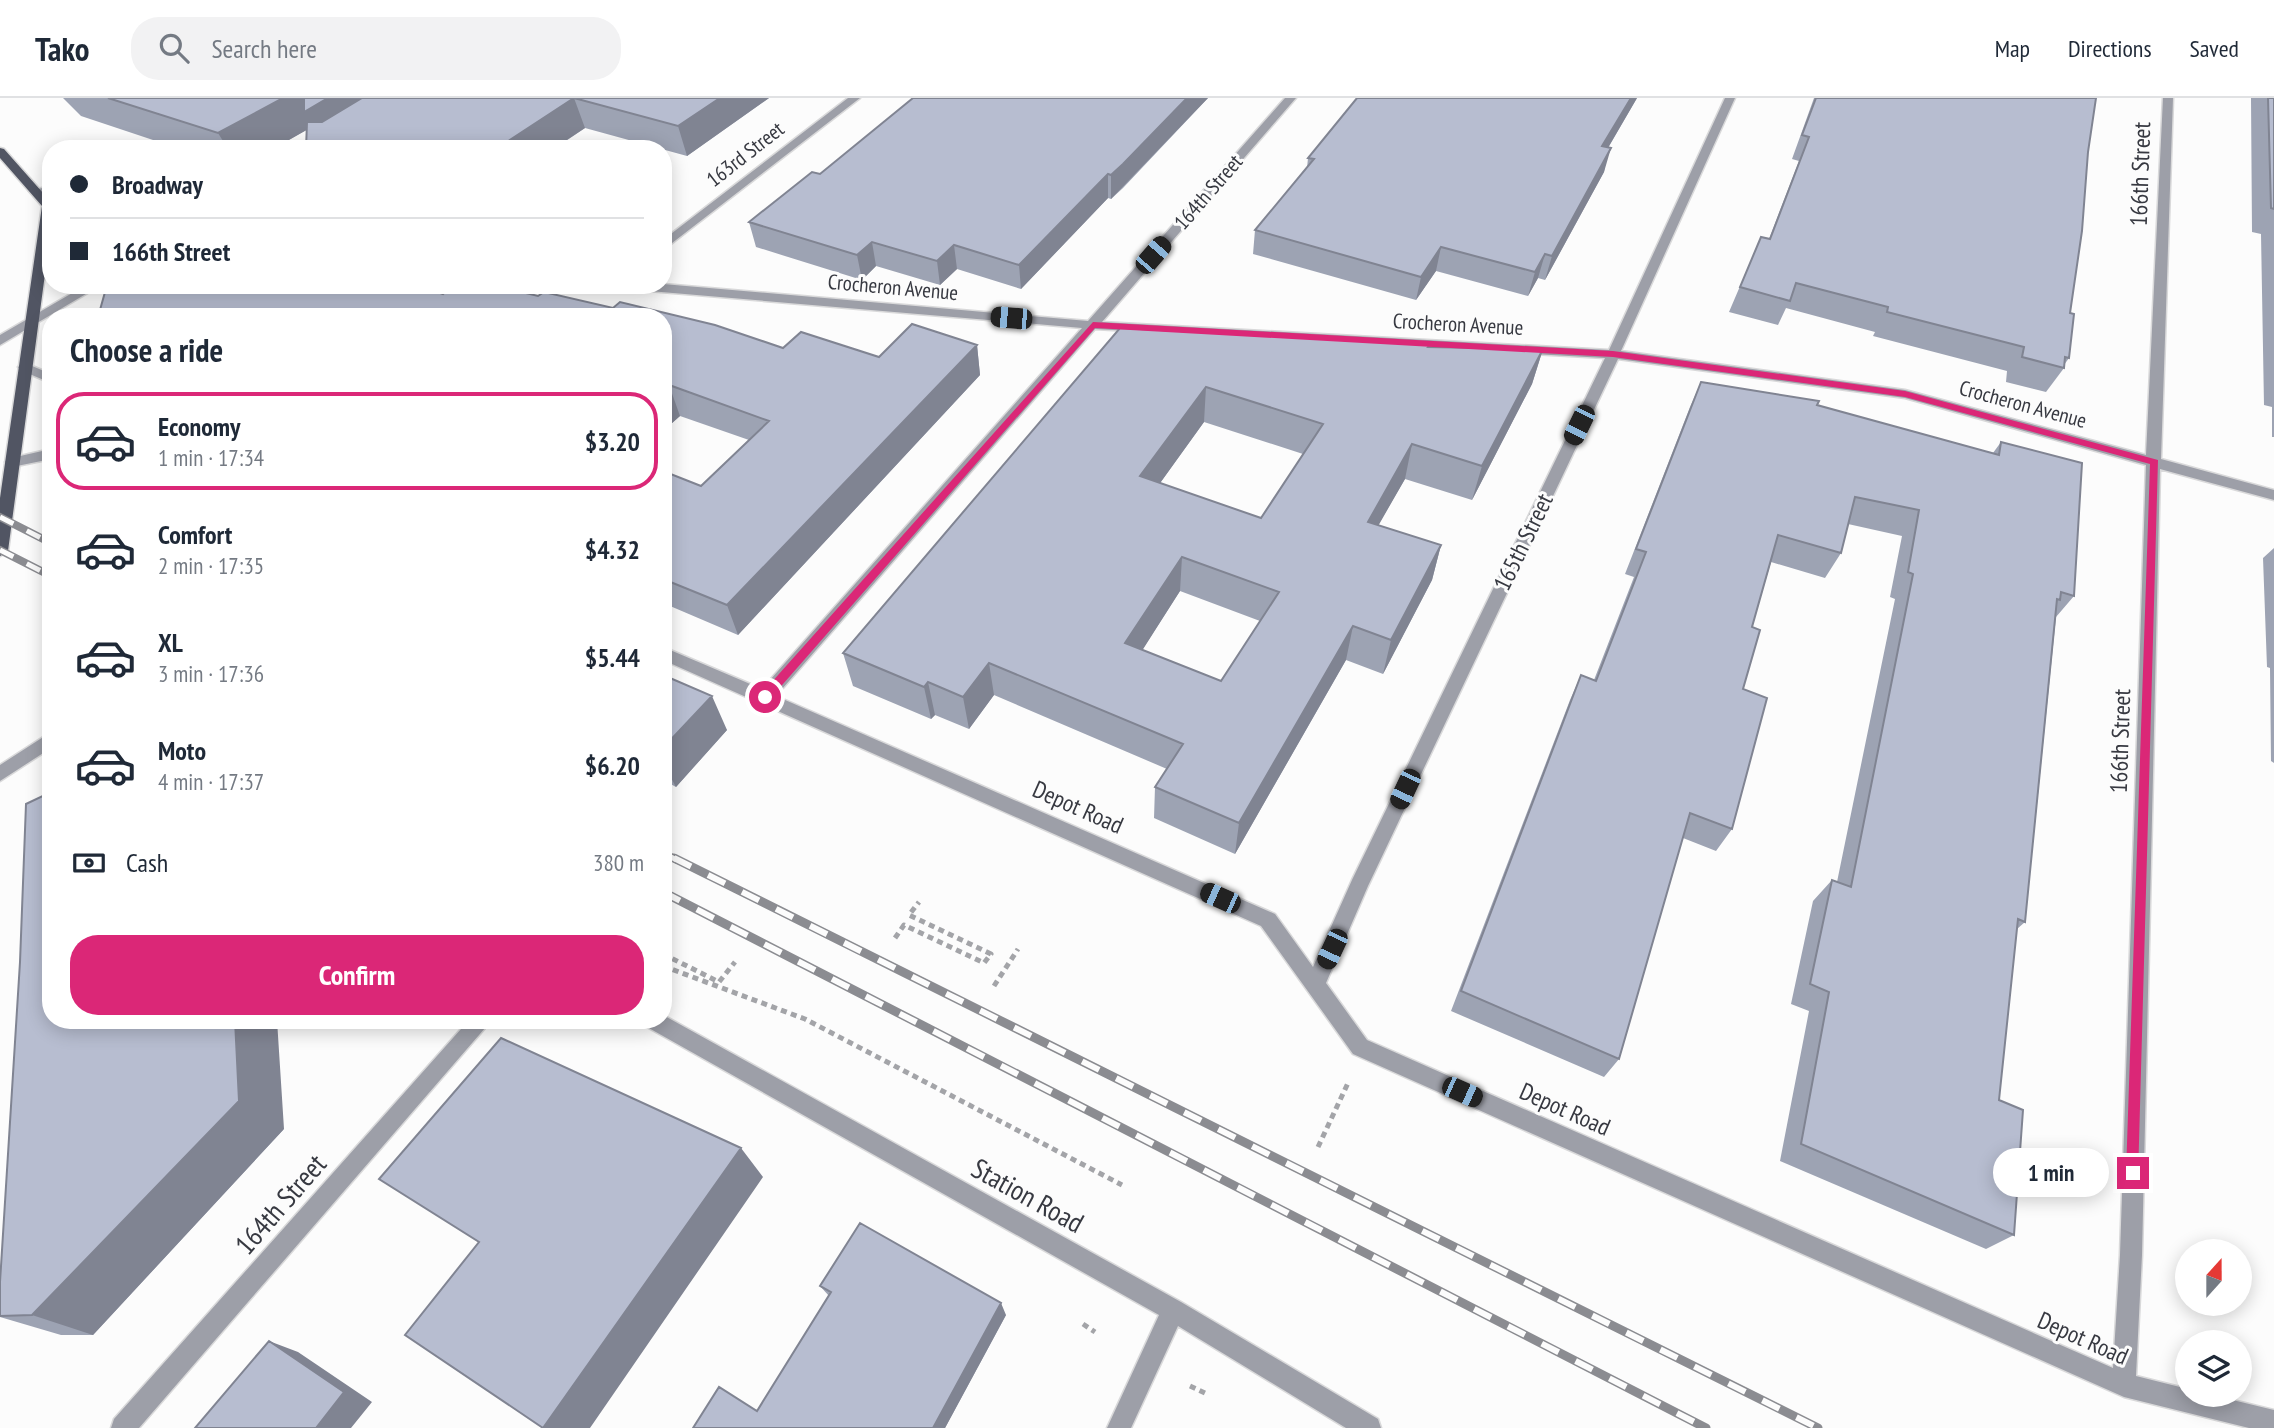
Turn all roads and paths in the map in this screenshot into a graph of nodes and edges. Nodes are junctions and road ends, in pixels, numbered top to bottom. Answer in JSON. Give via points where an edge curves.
{"nodes":[{"id":1,"x":855,"y":98,"type":"edge"},
{"id":2,"x":1291,"y":98,"type":"edge"},
{"id":3,"x":1730,"y":98,"type":"edge"},
{"id":4,"x":2168,"y":98,"type":"edge"},
{"id":5,"x":0,"y":151,"type":"edge"},
{"id":6,"x":42,"y":190,"type":"edge"},
{"id":7,"x":34,"y":191,"type":"junction"},
{"id":8,"x":42,"y":200,"type":"edge"},
{"id":9,"x":672,"y":239,"type":"edge"},
{"id":10,"x":42,"y":250,"type":"edge"},
{"id":11,"x":672,"y":289,"type":"edge"},
{"id":12,"x":80,"y":294,"type":"edge"},
{"id":13,"x":56,"y":308,"type":"edge"},
{"id":14,"x":42,"y":316,"type":"edge"},
{"id":15,"x":32,"y":322,"type":"junction"},
{"id":16,"x":1093,"y":325,"type":"junction"},
{"id":17,"x":0,"y":341,"type":"edge"},
{"id":18,"x":1613,"y":354,"type":"junction"},
{"id":19,"x":25,"y":367,"type":"junction"},
{"id":20,"x":42,"y":375,"type":"edge"},
{"id":21,"x":42,"y":456,"type":"edge"},
{"id":22,"x":12,"y":461,"type":"junction"},
{"id":23,"x":2154,"y":462,"type":"junction"},
{"id":24,"x":2274,"y":495,"type":"edge"},
{"id":25,"x":0,"y":551,"type":"edge"},
{"id":26,"x":672,"y":657,"type":"edge"},
{"id":27,"x":765,"y":697,"type":"junction"},
{"id":28,"x":42,"y":745,"type":"edge"},
{"id":29,"x":0,"y":774,"type":"edge"},
{"id":30,"x":919,"y":902,"type":"dead end"},
{"id":31,"x":895,"y":938,"type":"dead end"},
{"id":32,"x":1018,"y":949,"type":"dead end"},
{"id":33,"x":672,"y":958,"type":"edge"},
{"id":34,"x":734,"y":962,"type":"dead end"},
{"id":35,"x":672,"y":969,"type":"edge"},
{"id":36,"x":1315,"y":985,"type":"junction"},
{"id":37,"x":993,"y":986,"type":"dead end"},
{"id":38,"x":474,"y":1029,"type":"edge"},
{"id":39,"x":670,"y":1029,"type":"edge"},
{"id":40,"x":1348,"y":1082,"type":"dead end"},
{"id":41,"x":1318,"y":1147,"type":"dead end"},
{"id":42,"x":1122,"y":1185,"type":"dead end"},
{"id":43,"x":1173,"y":1310,"type":"junction"},
{"id":44,"x":1083,"y":1324,"type":"dead end"},
{"id":45,"x":1094,"y":1332,"type":"dead end"},
{"id":46,"x":2124,"y":1385,"type":"junction"},
{"id":47,"x":1190,"y":1386,"type":"dead end"},
{"id":48,"x":1207,"y":1394,"type":"dead end"},
{"id":49,"x":2274,"y":1422,"type":"edge"},
{"id":50,"x":123,"y":1428,"type":"edge"},
{"id":51,"x":1119,"y":1428,"type":"edge"},
{"id":52,"x":1369,"y":1428,"type":"edge"}],
"edges":[{"from":1,"to":9,"type":"street","name":"163rd Street"},
{"from":2,"to":16,"type":"street","name":"164th Street"},
{"from":3,"to":18,"type":"street","name":"165th Street"},
{"from":4,"to":23,"type":"street","name":"166th Street"},
{"from":5,"to":7,"type":"main road"},
{"from":6,"to":7,"type":"street"},
{"from":7,"to":8,"type":"main road"},
{"from":10,"to":15,"type":"main road"},
{"from":11,"to":16,"type":"street","name":"Crocheron Avenue"},
{"from":12,"to":13,"type":"street"},
{"from":14,"to":15,"type":"street"},
{"from":15,"to":17,"type":"street"},
{"from":15,"to":19,"type":"main road"},
{"from":16,"to":18,"type":"street","name":"Crocheron Avenue"},
{"from":16,"to":27,"type":"street","name":"164th Street"},
{"from":18,"to":23,"type":"street","name":"Crocheron Avenue","via":[[1905,394]]},
{"from":18,"to":36,"type":"street","name":"165th Street"},
{"from":19,"to":20,"type":"street"},
{"from":19,"to":22,"type":"main road"},
{"from":21,"to":22,"type":"street"},
{"from":22,"to":25,"type":"main road"},
{"from":23,"to":24,"type":"street","name":"Crocheron Avenue"},
{"from":23,"to":46,"type":"street","name":"166th Street"},
{"from":26,"to":27,"type":"street","name":"Depot Road"},
{"from":27,"to":36,"type":"street","name":"Depot Road","via":[[1268,920]]},
{"from":28,"to":29,"type":"street"},
{"from":30,"to":31,"type":"path","via":[[909,915],[991,954],[984,963],[904,925]]},
{"from":32,"to":37,"type":"path"},
{"from":33,"to":34,"type":"path","via":[[719,982]]},
{"from":35,"to":42,"type":"path","via":[[804,1018]]},
{"from":36,"to":46,"type":"street","name":"Depot Road","via":[[1360,1047]]},
{"from":38,"to":50,"type":"street","name":"164th Street"},
{"from":39,"to":43,"type":"street","name":"Station Road"},
{"from":40,"to":41,"type":"path"},
{"from":43,"to":51,"type":"street"},
{"from":43,"to":52,"type":"street","name":"Station Road"},
{"from":44,"to":45,"type":"path"},
{"from":46,"to":49,"type":"street","name":"Depot Road"},
{"from":47,"to":48,"type":"path"}]}
